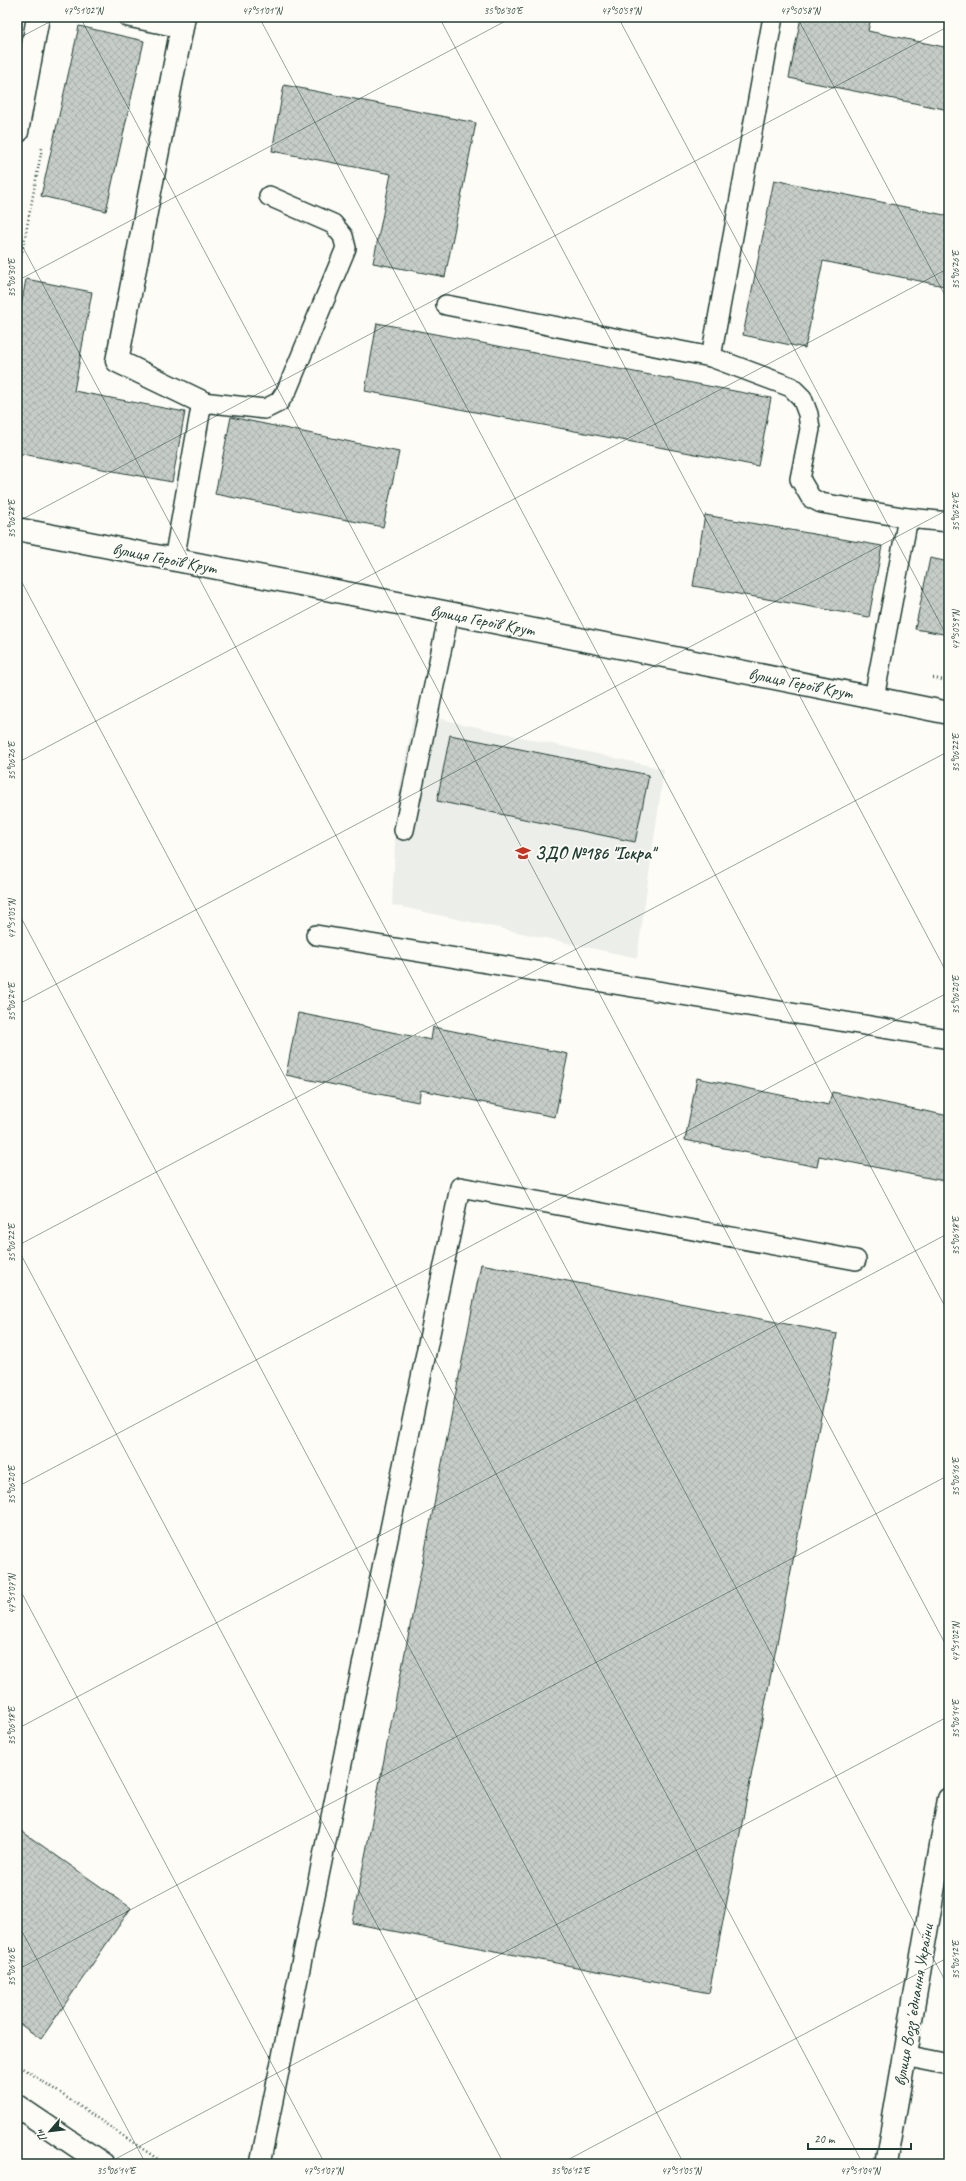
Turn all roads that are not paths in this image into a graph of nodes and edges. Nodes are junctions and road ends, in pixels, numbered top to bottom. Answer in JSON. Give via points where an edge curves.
{"nodes":[{"id":1,"x":38,"y":17,"type":"edge"},
{"id":2,"x":128,"y":17,"type":"edge"},
{"id":3,"x":774,"y":17,"type":"edge"},
{"id":4,"x":183,"y":23,"type":"edge"},
{"id":5,"x":17,"y":132,"type":"edge"},
{"id":6,"x":269,"y":196,"type":"dead end"},
{"id":7,"x":446,"y":305,"type":"dead end"},
{"id":8,"x":711,"y":357,"type":"junction"},
{"id":9,"x":202,"y":402,"type":"junction"},
{"id":10,"x":908,"y":518,"type":"junction"},
{"id":11,"x":949,"y":522,"type":"edge"},
{"id":12,"x":17,"y":529,"type":"edge"},
{"id":13,"x":174,"y":560,"type":"junction"},
{"id":14,"x":449,"y":613,"type":"junction"},
{"id":15,"x":874,"y":698,"type":"junction"},
{"id":16,"x":949,"y":713,"type":"edge"},
{"id":17,"x":404,"y":830,"type":"dead end"},
{"id":18,"x":316,"y":935,"type":"dead end"},
{"id":19,"x":949,"y":1039,"type":"edge"},
{"id":20,"x":856,"y":1260,"type":"dead end"},
{"id":21,"x":949,"y":1799,"type":"edge"},
{"id":22,"x":904,"y":2056,"type":"junction"},
{"id":23,"x":949,"y":2065,"type":"edge"},
{"id":24,"x":17,"y":2106,"type":"edge"},
{"id":25,"x":103,"y":2164,"type":"edge"},
{"id":26,"x":260,"y":2164,"type":"edge"},
{"id":27,"x":886,"y":2164,"type":"edge"}],
"edges":[{"from":1,"to":5,"type":"street"},
{"from":2,"to":4,"type":"lane"},
{"from":3,"to":8,"type":"lane"},
{"from":4,"to":9,"type":"street","via":[[117,361]]},
{"from":6,"to":9,"type":"lane","via":[[333,224],[343,236],[346,248],[287,390],[279,402],[265,409]]},
{"from":7,"to":8,"type":"lane"},
{"from":8,"to":10,"type":"lane","via":[[792,387],[802,398],[810,429],[800,479],[811,498],[821,503]]},
{"from":9,"to":13,"type":"lane"},
{"from":10,"to":11,"type":"lane"},
{"from":10,"to":15,"type":"lane"},
{"from":12,"to":13,"type":"street","name":"вулиця Героїв Крут"},
{"from":13,"to":14,"type":"street","name":"вулиця Героїв Крут"},
{"from":14,"to":15,"type":"street","name":"вулиця Героїв Крут"},
{"from":14,"to":17,"type":"lane"},
{"from":15,"to":16,"type":"street","name":"вулиця Героїв Крут"},
{"from":18,"to":19,"type":"lane"},
{"from":20,"to":26,"type":"lane","via":[[460,1187]]},
{"from":21,"to":22,"type":"street","name":"вулиця Воззʼєднання України"},
{"from":22,"to":23,"type":"lane"},
{"from":22,"to":27,"type":"street","name":"вулиця Воззʼєднання України"},
{"from":24,"to":25,"type":"street"}]}
